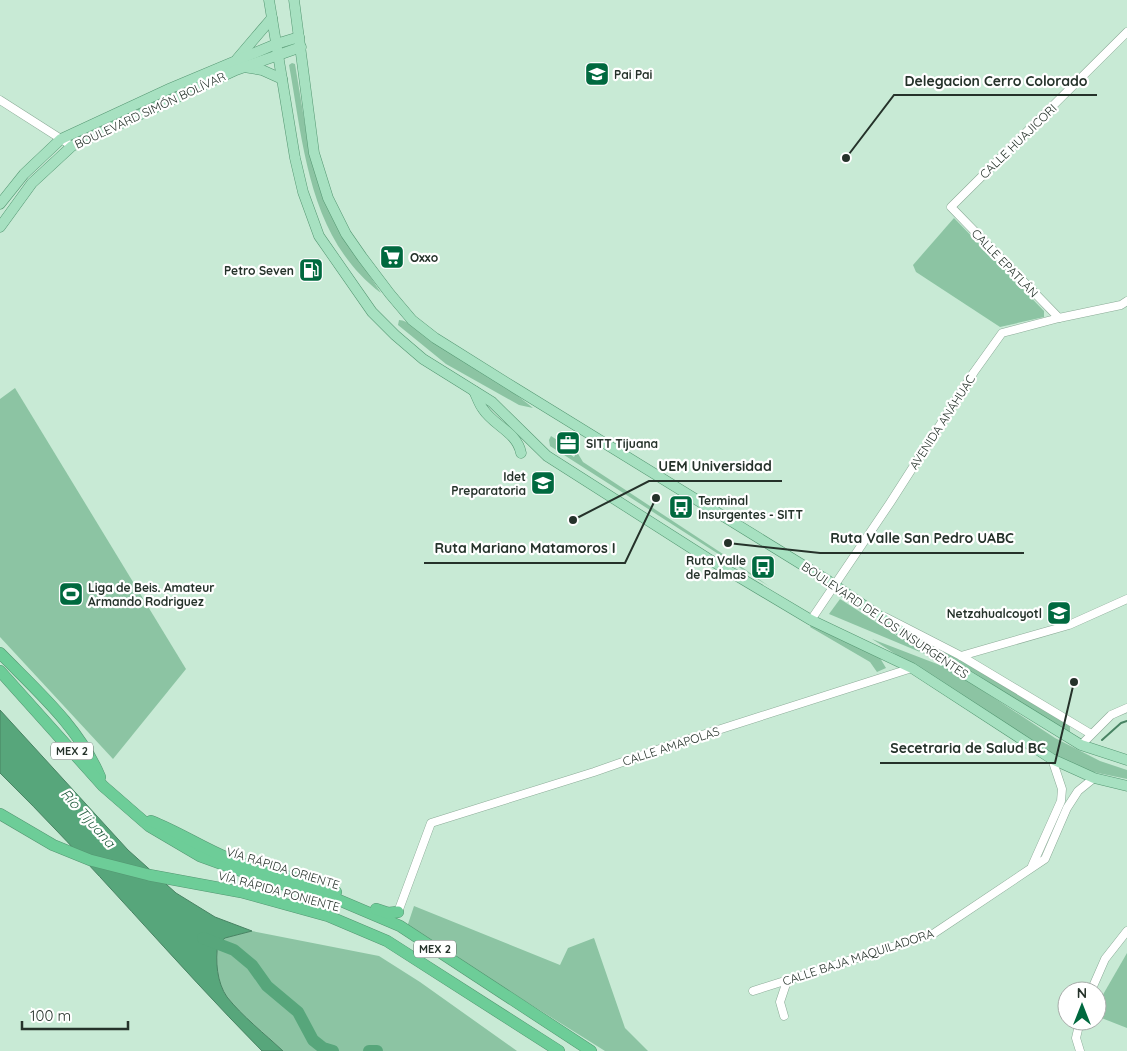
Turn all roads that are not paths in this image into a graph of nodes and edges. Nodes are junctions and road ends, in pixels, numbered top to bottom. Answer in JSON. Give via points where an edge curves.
{"nodes":[{"id":1,"x":269,"y":0,"type":"edge"},
{"id":2,"x":294,"y":0,"type":"edge"},
{"id":3,"x":272,"y":18,"type":"junction"},
{"id":4,"x":1127,"y":32,"type":"edge"},
{"id":5,"x":299,"y":36,"type":"junction"},
{"id":6,"x":301,"y":48,"type":"junction"},
{"id":7,"x":277,"y":49,"type":"junction"},
{"id":8,"x":240,"y":64,"type":"junction"},
{"id":9,"x":282,"y":79,"type":"junction"},
{"id":10,"x":0,"y":100,"type":"edge"},
{"id":11,"x":61,"y":139,"type":"junction"},
{"id":12,"x":72,"y":146,"type":"junction"},
{"id":13,"x":0,"y":204,"type":"edge"},
{"id":14,"x":951,"y":208,"type":"joint"},
{"id":15,"x":0,"y":227,"type":"edge"},
{"id":16,"x":1127,"y":301,"type":"edge"},
{"id":17,"x":1059,"y":318,"type":"junction"},
{"id":18,"x":474,"y":390,"type":"junction"},
{"id":19,"x":521,"y":453,"type":"dead end"},
{"id":20,"x":834,"y":584,"type":"junction"},
{"id":21,"x":1127,"y":599,"type":"edge"},
{"id":22,"x":874,"y":613,"type":"junction"},
{"id":23,"x":811,"y":620,"type":"junction"},
{"id":24,"x":0,"y":653,"type":"edge"},
{"id":25,"x":961,"y":656,"type":"junction"},
{"id":26,"x":912,"y":668,"type":"junction"},
{"id":27,"x":0,"y":671,"type":"edge"},
{"id":28,"x":1127,"y":708,"type":"edge"},
{"id":29,"x":1091,"y":734,"type":"junction"},
{"id":30,"x":1081,"y":745,"type":"junction"},
{"id":31,"x":1052,"y":759,"type":"junction"},
{"id":32,"x":1127,"y":760,"type":"edge"},
{"id":33,"x":1094,"y":778,"type":"junction"},
{"id":34,"x":1125,"y":785,"type":"edge"},
{"id":35,"x":104,"y":786,"type":"junction"},
{"id":36,"x":0,"y":814,"type":"edge"},
{"id":37,"x":136,"y":815,"type":"junction"},
{"id":38,"x":1032,"y":866,"type":"junction"},
{"id":39,"x":398,"y":912,"type":"joint"},
{"id":40,"x":1127,"y":931,"type":"edge"},
{"id":41,"x":787,"y":981,"type":"junction"},
{"id":42,"x":1095,"y":981,"type":"edge"},
{"id":43,"x":753,"y":991,"type":"dead end"},
{"id":44,"x":784,"y":1016,"type":"dead end"},
{"id":45,"x":1078,"y":1031,"type":"edge"},
{"id":46,"x":560,"y":1051,"type":"edge"},
{"id":47,"x":591,"y":1051,"type":"edge"},
{"id":48,"x":1080,"y":1051,"type":"edge"}],
"edges":[{"from":1,"to":3,"type":"main road","name":"BOULEVARD DE LOS INSURGENTES"},
{"from":2,"to":5,"type":"main road","name":"BOULEVARD DE LOS INSURGENTES"},
{"from":3,"to":7,"type":"main road","name":"BOULEVARD DE LOS INSURGENTES"},
{"from":3,"to":8,"type":"main road"},
{"from":4,"to":14,"type":"street","name":"CALLE HUAJICORI"},
{"from":5,"to":6,"type":"main road","name":"BOULEVARD DE LOS INSURGENTES"},
{"from":5,"to":7,"type":"main road","name":"BOULEVARD SIMÓN BOLÍVAR"},
{"from":6,"to":7,"type":"main road","name":"BOULEVARD SIMÓN BOLÍVAR"},
{"from":6,"to":20,"type":"main road","name":"BOULEVARD DE LOS INSURGENTES","via":[[314,153],[328,198],[346,234],[412,320],[434,338]]},
{"from":7,"to":8,"type":"main road","name":"BOULEVARD SIMÓN BOLÍVAR"},
{"from":7,"to":9,"type":"main road","name":"BOULEVARD DE LOS INSURGENTES"},
{"from":8,"to":9,"type":"main road"},
{"from":8,"to":11,"type":"main road","name":"BOULEVARD SIMÓN BOLÍVAR","via":[[171,88]]},
{"from":8,"to":12,"type":"main road","name":"BOULEVARD SIMÓN BOLÍVAR"},
{"from":9,"to":18,"type":"main road","name":"BOULEVARD DE LOS INSURGENTES","via":[[294,158],[319,236],[372,312],[395,335],[423,359]]},
{"from":10,"to":11,"type":"street"},
{"from":11,"to":12,"type":"street"},
{"from":11,"to":13,"type":"main road","name":"BOULEVARD SIMÓN BOLÍVAR","via":[[24,174]]},
{"from":12,"to":15,"type":"main road","name":"BOULEVARD SIMÓN BOLÍVAR","via":[[32,183]]},
{"from":14,"to":17,"type":"street","name":"CALLE EPATLÁN"},
{"from":16,"to":17,"type":"street","name":"AVENIDA ANÁHUAC"},
{"from":17,"to":20,"type":"street","name":"AVENIDA ANÁHUAC","via":[[1002,333]]},
{"from":18,"to":19,"type":"main road","via":[[483,409],[520,445]]},
{"from":18,"to":23,"type":"main road","name":"BOULEVARD DE LOS INSURGENTES","via":[[492,402],[547,456]]},
{"from":20,"to":22,"type":"main road","name":"BOULEVARD DE LOS INSURGENTES"},
{"from":20,"to":23,"type":"street","name":"AVENIDA ANÁHUAC"},
{"from":21,"to":25,"type":"street","via":[[1069,625]]},
{"from":22,"to":25,"type":"street","via":[[897,621]]},
{"from":22,"to":30,"type":"main road","name":"BOULEVARD DE LOS INSURGENTES","via":[[946,662]]},
{"from":23,"to":26,"type":"main road","name":"BOULEVARD DE LOS INSURGENTES"},
{"from":24,"to":35,"type":"highway","via":[[70,726],[91,757]]},
{"from":25,"to":29,"type":"street"},
{"from":26,"to":31,"type":"main road","name":"BOULEVARD DE LOS INSURGENTES"},
{"from":26,"to":39,"type":"street","name":"CALLE AMAPOLAS","via":[[430,823]]},
{"from":27,"to":35,"type":"highway","name":"VÍA RÁPIDA ORIENTE","number":"MEX 2"},
{"from":28,"to":29,"type":"street","via":[[1111,715]]},
{"from":29,"to":30,"type":"street"},
{"from":30,"to":32,"type":"main road","name":"BOULEVARD DE LOS INSURGENTES"},
{"from":31,"to":33,"type":"main road","name":"BOULEVARD DE LOS INSURGENTES"},
{"from":31,"to":38,"type":"street","name":"CALLE BAJA MAQUILADORA","via":[[1062,789],[1061,801]]},
{"from":33,"to":34,"type":"main road","name":"BOULEVARD DE LOS INSURGENTES"},
{"from":33,"to":38,"type":"street","name":"CALLE BAJA MAQUILADORA","via":[[1078,791],[1067,808],[1045,859]]},
{"from":35,"to":37,"type":"highway","name":"VÍA RÁPIDA ORIENTE","number":"MEX 2"},
{"from":36,"to":46,"type":"highway","name":"VÍA RÁPIDA PONIENTE","number":"MEX 2","via":[[53,845],[90,860],[241,892],[328,916],[387,941]]},
{"from":37,"to":39,"type":"highway","via":[[175,830],[231,859],[310,882],[382,912]]},
{"from":37,"to":47,"type":"highway","name":"VÍA RÁPIDA ORIENTE","number":"MEX 2","via":[[200,856],[264,879],[334,898],[400,926]]},
{"from":38,"to":41,"type":"street","name":"CALLE BAJA MAQUILADORA","via":[[1012,883],[932,934]]},
{"from":40,"to":42,"type":"street","via":[[1105,959]]},
{"from":41,"to":43,"type":"street","name":"CALLE BAJA MAQUILADORA"},
{"from":41,"to":44,"type":"street","via":[[780,1002]]},
{"from":45,"to":48,"type":"street"}]}
